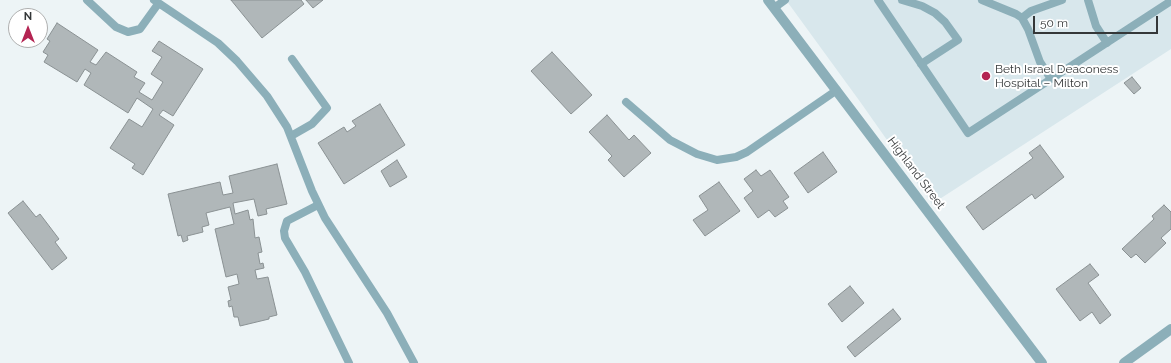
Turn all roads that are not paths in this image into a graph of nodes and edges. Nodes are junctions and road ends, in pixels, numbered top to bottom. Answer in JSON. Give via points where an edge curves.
{"nodes":[{"id":1,"x":87,"y":0,"type":"edge"},
{"id":2,"x":785,"y":0,"type":"edge"},
{"id":3,"x":878,"y":0,"type":"edge"},
{"id":4,"x":902,"y":0,"type":"edge"},
{"id":5,"x":982,"y":0,"type":"edge"},
{"id":6,"x":1062,"y":0,"type":"edge"},
{"id":7,"x":1088,"y":0,"type":"edge"},
{"id":8,"x":1171,"y":1,"type":"edge"},
{"id":9,"x":156,"y":2,"type":"edge"},
{"id":10,"x":97,"y":3,"type":"edge"},
{"id":11,"x":771,"y":4,"type":"edge"},
{"id":12,"x":1022,"y":18,"type":"junction"},
{"id":13,"x":1106,"y":43,"type":"junction"},
{"id":14,"x":292,"y":59,"type":"dead end"},
{"id":15,"x":921,"y":64,"type":"junction"},
{"id":16,"x":1051,"y":79,"type":"junction"},
{"id":17,"x":837,"y":90,"type":"junction"},
{"id":18,"x":626,"y":102,"type":"dead end"},
{"id":19,"x":291,"y":136,"type":"junction"},
{"id":20,"x":318,"y":205,"type":"junction"},
{"id":21,"x":1171,"y":329,"type":"edge"},
{"id":22,"x":349,"y":363,"type":"edge"},
{"id":23,"x":414,"y":363,"type":"edge"},
{"id":24,"x":1042,"y":363,"type":"edge"},
{"id":25,"x":1124,"y":363,"type":"edge"}],
"edges":[{"from":1,"to":10,"type":"lane"},
{"from":2,"to":11,"type":"lane"},
{"from":3,"to":15,"type":"lane"},
{"from":4,"to":15,"type":"lane","via":[[935,13],[958,40]]},
{"from":5,"to":12,"type":"lane"},
{"from":6,"to":12,"type":"lane","via":[[1031,11]]},
{"from":7,"to":13,"type":"lane","via":[[1096,26]]},
{"from":8,"to":13,"type":"lane"},
{"from":9,"to":10,"type":"lane","via":[[145,24],[140,29],[128,32],[116,26]]},
{"from":9,"to":19,"type":"lane","via":[[218,43],[267,96]]},
{"from":11,"to":17,"type":"street","name":"Highland Street"},
{"from":12,"to":16,"type":"lane","via":[[1040,62]]},
{"from":13,"to":16,"type":"lane"},
{"from":14,"to":19,"type":"lane","via":[[327,108],[312,124]]},
{"from":15,"to":16,"type":"lane","via":[[968,133]]},
{"from":17,"to":18,"type":"lane","via":[[747,152],[717,160],[697,154],[670,140]]},
{"from":17,"to":24,"type":"street","name":"Highland Street"},
{"from":19,"to":20,"type":"lane"},
{"from":20,"to":22,"type":"lane","via":[[287,221],[285,238],[305,272]]},
{"from":20,"to":23,"type":"lane","via":[[387,313]]},
{"from":21,"to":25,"type":"street"}]}
